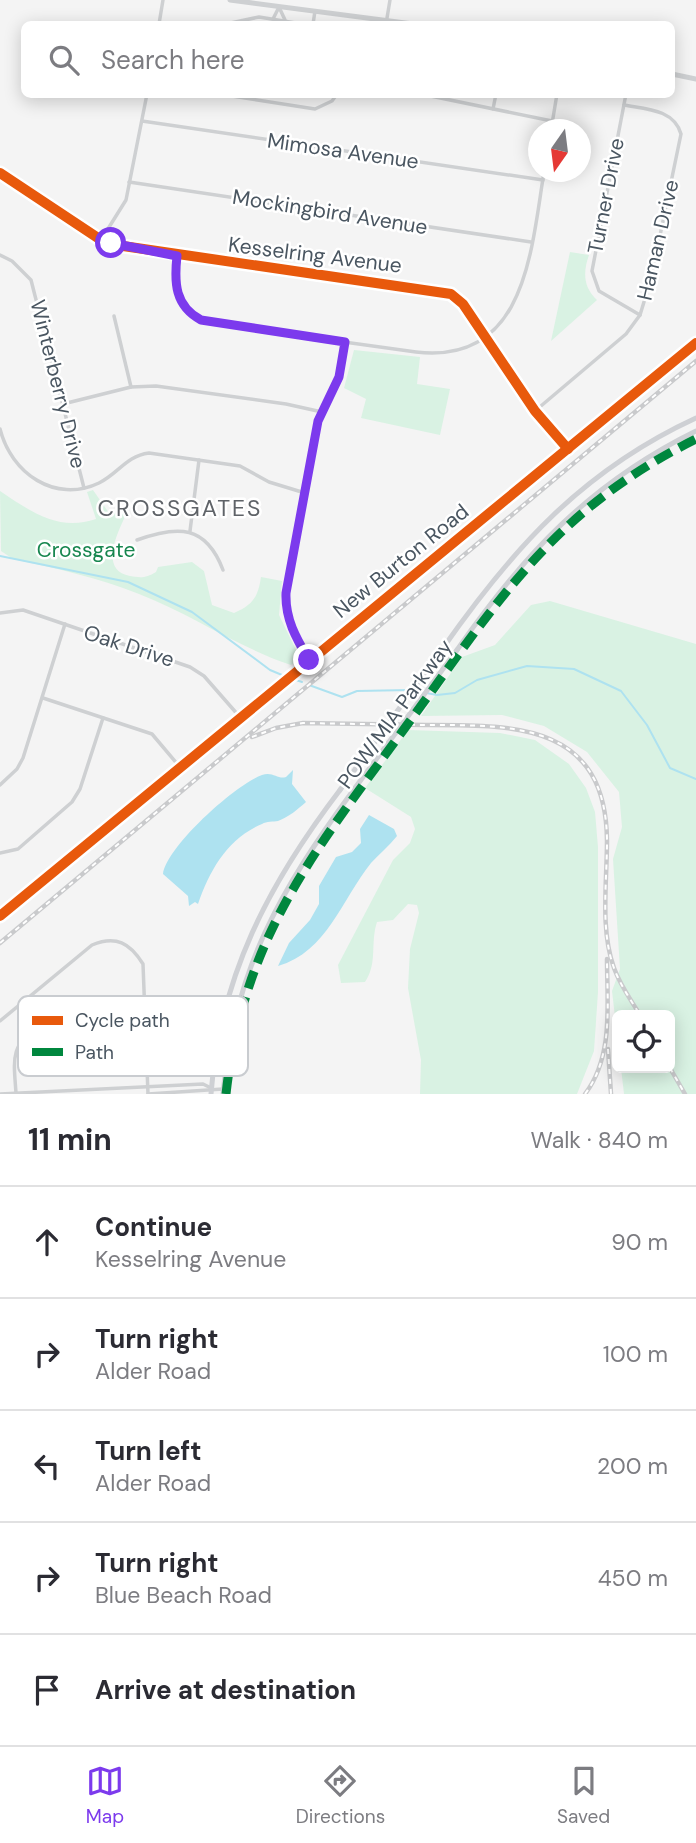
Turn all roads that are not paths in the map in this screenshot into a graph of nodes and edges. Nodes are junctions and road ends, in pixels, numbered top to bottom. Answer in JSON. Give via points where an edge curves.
{"nodes":[{"id":1,"x":163,"y":0,"type":"edge"},
{"id":2,"x":230,"y":0,"type":"edge"},
{"id":3,"x":390,"y":0,"type":"edge"},
{"id":4,"x":279,"y":7,"type":"junction"},
{"id":5,"x":315,"y":11,"type":"junction"},
{"id":6,"x":273,"y":19,"type":"junction"},
{"id":7,"x":285,"y":20,"type":"junction"},
{"id":8,"x":160,"y":21,"type":"edge"},
{"id":9,"x":240,"y":21,"type":"edge"},
{"id":10,"x":289,"y":21,"type":"edge"},
{"id":11,"x":313,"y":21,"type":"edge"},
{"id":12,"x":375,"y":21,"type":"edge"},
{"id":13,"x":387,"y":21,"type":"edge"},
{"id":14,"x":675,"y":75,"type":"edge"},
{"id":15,"x":696,"y":79,"type":"edge"},
{"id":16,"x":146,"y":98,"type":"edge"},
{"id":17,"x":244,"y":98,"type":"edge"},
{"id":18,"x":334,"y":98,"type":"edge"},
{"id":19,"x":445,"y":98,"type":"edge"},
{"id":20,"x":495,"y":98,"type":"edge"},
{"id":21,"x":556,"y":98,"type":"edge"},
{"id":22,"x":625,"y":98,"type":"edge"},
{"id":23,"x":624,"y":105,"type":"junction"},
{"id":24,"x":494,"y":109,"type":"junction"},
{"id":25,"x":542,"y":119,"type":"edge"},
{"id":26,"x":552,"y":119,"type":"edge"},
{"id":27,"x":142,"y":121,"type":"junction"},
{"id":28,"x":0,"y":173,"type":"edge"},
{"id":29,"x":528,"y":178,"type":"edge"},
{"id":30,"x":129,"y":182,"type":"junction"},
{"id":31,"x":543,"y":182,"type":"edge"},
{"id":32,"x":101,"y":240,"type":"junction"},
{"id":33,"x":531,"y":242,"type":"junction"},
{"id":34,"x":0,"y":255,"type":"edge"},
{"id":35,"x":177,"y":256,"type":"junction"},
{"id":36,"x":640,"y":315,"type":"junction"},
{"id":37,"x":114,"y":316,"type":"dead end"},
{"id":38,"x":485,"y":336,"type":"junction"},
{"id":39,"x":345,"y":342,"type":"junction"},
{"id":40,"x":696,"y":343,"type":"edge"},
{"id":41,"x":131,"y":387,"type":"junction"},
{"id":42,"x":63,"y":404,"type":"junction"},
{"id":43,"x":535,"y":411,"type":"junction"},
{"id":44,"x":322,"y":412,"type":"junction"},
{"id":45,"x":696,"y":418,"type":"edge"},
{"id":46,"x":0,"y":429,"type":"edge"},
{"id":47,"x":696,"y":431,"type":"edge"},
{"id":48,"x":568,"y":449,"type":"junction"},
{"id":49,"x":199,"y":460,"type":"junction"},
{"id":50,"x":84,"y":488,"type":"junction"},
{"id":51,"x":305,"y":493,"type":"junction"},
{"id":52,"x":190,"y":531,"type":"junction"},
{"id":53,"x":137,"y":540,"type":"dead end"},
{"id":54,"x":223,"y":570,"type":"dead end"},
{"id":55,"x":0,"y":613,"type":"edge"},
{"id":56,"x":65,"y":624,"type":"junction"},
{"id":57,"x":309,"y":660,"type":"junction"},
{"id":58,"x":43,"y":698,"type":"junction"},
{"id":59,"x":239,"y":716,"type":"junction"},
{"id":60,"x":103,"y":718,"type":"junction"},
{"id":61,"x":179,"y":766,"type":"junction"},
{"id":62,"x":0,"y":785,"type":"edge"},
{"id":63,"x":0,"y":853,"type":"edge"},
{"id":64,"x":0,"y":915,"type":"edge"},
{"id":65,"x":31,"y":996,"type":"edge"},
{"id":66,"x":145,"y":996,"type":"edge"},
{"id":67,"x":230,"y":996,"type":"edge"},
{"id":68,"x":242,"y":996,"type":"edge"},
{"id":69,"x":18,"y":1006,"type":"edge"},
{"id":70,"x":0,"y":1021,"type":"edge"},
{"id":71,"x":18,"y":1045,"type":"edge"},
{"id":72,"x":147,"y":1076,"type":"edge"},
{"id":73,"x":148,"y":1087,"type":"junction"},
{"id":74,"x":211,"y":1091,"type":"edge"},
{"id":75,"x":223,"y":1091,"type":"edge"},
{"id":76,"x":0,"y":1094,"type":"edge"},
{"id":77,"x":16,"y":1094,"type":"edge"},
{"id":78,"x":147,"y":1094,"type":"edge"}],
"edges":[{"from":1,"to":8,"type":"street"},
{"from":2,"to":4,"type":"street"},
{"from":3,"to":13,"type":"street"},
{"from":4,"to":5,"type":"street"},
{"from":4,"to":6,"type":"street"},
{"from":4,"to":7,"type":"street"},
{"from":5,"to":11,"type":"street"},
{"from":5,"to":12,"type":"street"},
{"from":6,"to":7,"type":"street"},
{"from":6,"to":9,"type":"street"},
{"from":7,"to":10,"type":"street"},
{"from":14,"to":15,"type":"street"},
{"from":16,"to":27,"type":"street"},
{"from":17,"to":18,"type":"street","via":[[314,109]]},
{"from":19,"to":24,"type":"street"},
{"from":20,"to":24,"type":"street"},
{"from":21,"to":26,"type":"street"},
{"from":22,"to":23,"type":"street","name":"Turner Drive"},
{"from":23,"to":36,"type":"street","name":"Turner Drive","via":[[592,271],[599,291]]},
{"from":23,"to":36,"type":"street","name":"Haman Drive","via":[[664,114],[681,134]]},
{"from":24,"to":25,"type":"street"},
{"from":27,"to":29,"type":"street","name":"Mimosa Avenue"},
{"from":27,"to":30,"type":"street"},
{"from":28,"to":32,"type":"street","name":"Kesselring Avenue"},
{"from":30,"to":32,"type":"street","via":[[122,209]]},
{"from":30,"to":33,"type":"street","name":"Mockingbird Avenue"},
{"from":31,"to":33,"type":"street"},
{"from":32,"to":35,"type":"street","name":"Kesselring Avenue"},
{"from":33,"to":38,"type":"street","via":[[520,294],[503,320]]},
{"from":34,"to":42,"type":"street","name":"Winterberry Drive","via":[[32,280]]},
{"from":35,"to":38,"type":"street","name":"Kesselring Avenue","via":[[446,292],[460,300]]},
{"from":35,"to":39,"type":"street","via":[[178,296],[201,320]]},
{"from":36,"to":43,"type":"street","name":"Haman Drive","via":[[626,334]]},
{"from":37,"to":41,"type":"street"},
{"from":38,"to":39,"type":"street","via":[[438,354]]},
{"from":38,"to":43,"type":"street","name":"Kesselring Avenue"},
{"from":39,"to":44,"type":"street","via":[[339,377]]},
{"from":40,"to":48,"type":"street","name":"New Burton Road"},
{"from":41,"to":42,"type":"street"},
{"from":41,"to":44,"type":"street","via":[[214,393]]},
{"from":42,"to":50,"type":"street","name":"Winterberry Drive"},
{"from":43,"to":48,"type":"street","name":"Kesselring Avenue"},
{"from":44,"to":51,"type":"street"},
{"from":45,"to":67,"type":"main road","name":"POW/MIA Parkway","bridge":true,"via":[[624,457],[558,508],[491,580],[283,869],[252,930]]},
{"from":46,"to":50,"type":"street","via":[[10,457],[32,479],[61,489]]},
{"from":47,"to":68,"type":"main road","name":"POW/MIA Parkway","bridge":true,"via":[[628,470],[556,527],[513,574],[289,882],[257,946]]},
{"from":48,"to":57,"type":"street","name":"New Burton Road"},
{"from":49,"to":50,"type":"street","via":[[135,455],[100,482]]},
{"from":49,"to":51,"type":"street","via":[[240,466],[269,482]]},
{"from":49,"to":52,"type":"street"},
{"from":51,"to":57,"type":"street","via":[[285,601],[293,635]]},
{"from":52,"to":53,"type":"street"},
{"from":52,"to":54,"type":"street","via":[[207,541]]},
{"from":55,"to":56,"type":"street","name":"Oak Drive","via":[[23,610]]},
{"from":56,"to":58,"type":"street"},
{"from":56,"to":59,"type":"street","name":"Oak Drive","via":[[190,667],[204,676]]},
{"from":57,"to":59,"type":"street","name":"New Burton Road"},
{"from":58,"to":60,"type":"street"},
{"from":58,"to":62,"type":"street","via":[[21,764]]},
{"from":59,"to":61,"type":"street","name":"New Burton Road"},
{"from":60,"to":61,"type":"street","via":[[152,734]]},
{"from":60,"to":63,"type":"street","via":[[72,803],[18,849]]},
{"from":61,"to":64,"type":"street","name":"New Burton Road"},
{"from":65,"to":66,"type":"street","via":[[92,946],[110,940],[130,946],[144,964]]},
{"from":69,"to":70,"type":"street"},
{"from":71,"to":77,"type":"street"},
{"from":72,"to":73,"type":"street"},
{"from":73,"to":74,"type":"street","via":[[203,1084]]},
{"from":73,"to":77,"type":"street"},
{"from":73,"to":78,"type":"street"},
{"from":74,"to":75,"type":"street"},
{"from":74,"to":78,"type":"street"},
{"from":76,"to":77,"type":"street"}]}
